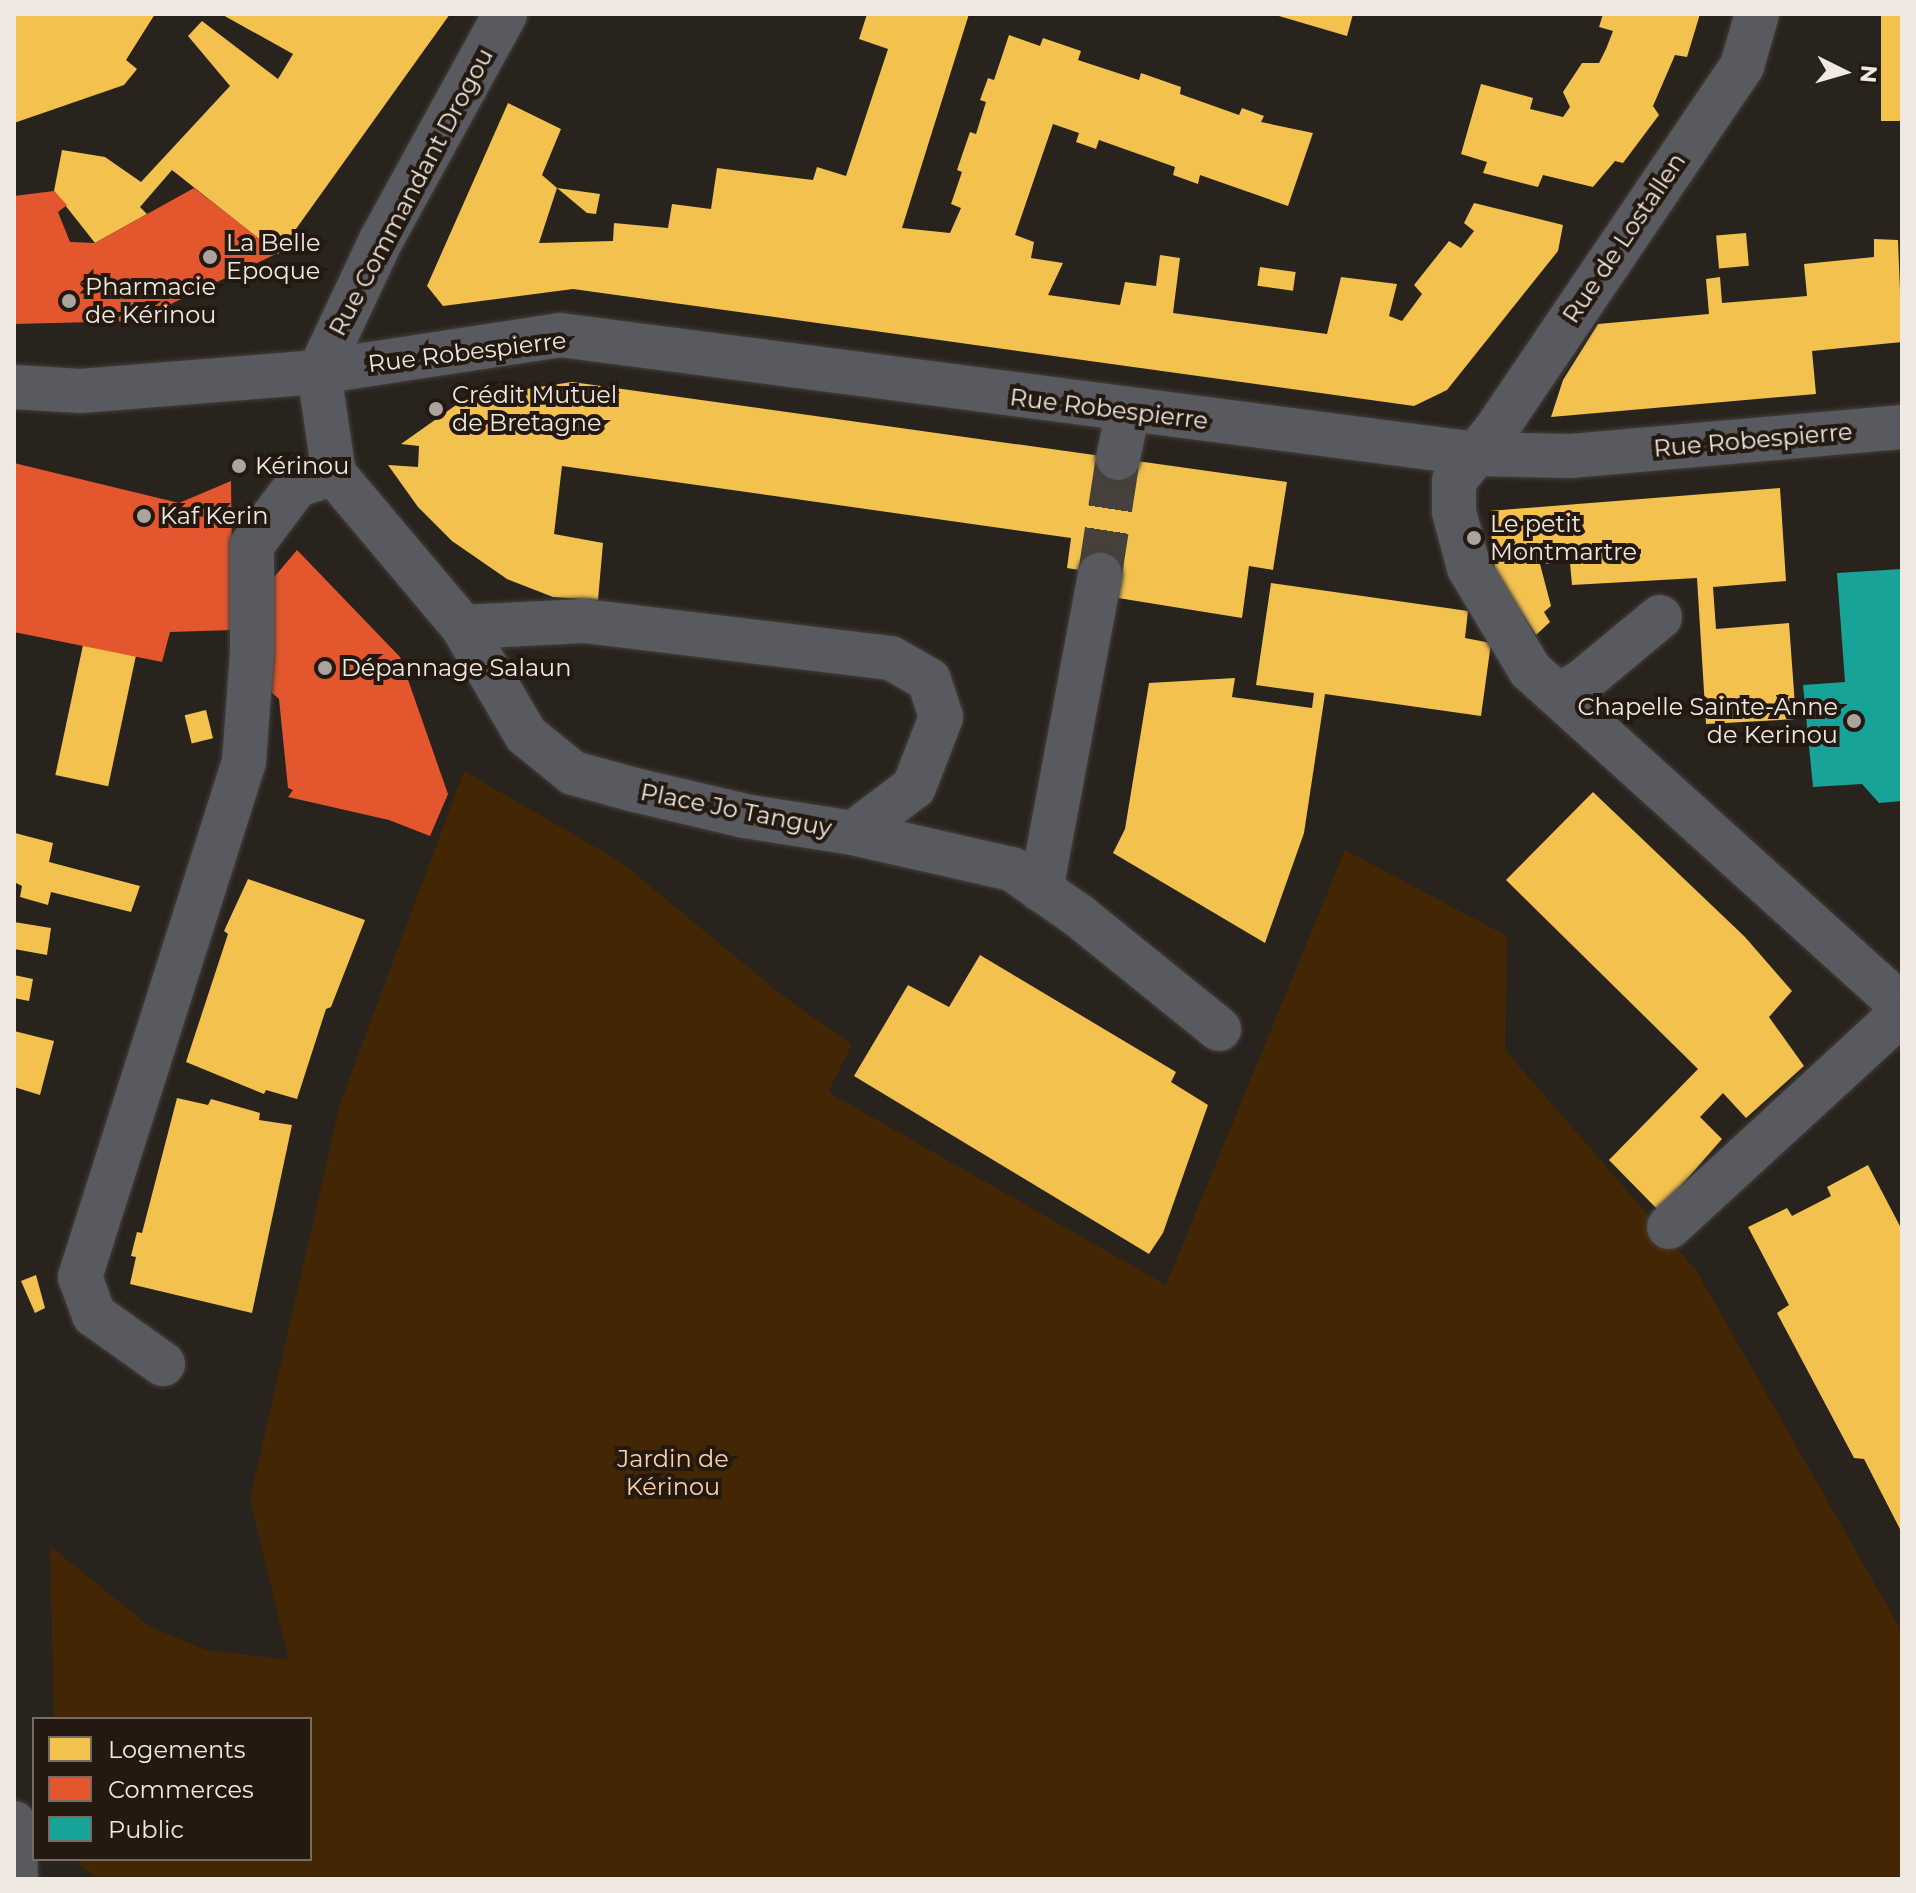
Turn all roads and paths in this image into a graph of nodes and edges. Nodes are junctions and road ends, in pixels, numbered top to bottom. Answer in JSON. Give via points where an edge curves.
{"nodes":[{"id":1,"x":505,"y":14,"type":"edge"},
{"id":2,"x":1757,"y":14,"type":"edge"},
{"id":3,"x":319,"y":372,"type":"junction"},
{"id":4,"x":14,"y":387,"type":"edge"},
{"id":5,"x":1128,"y":411,"type":"junction"},
{"id":6,"x":1902,"y":427,"type":"edge"},
{"id":7,"x":1476,"y":454,"type":"junction"},
{"id":8,"x":1118,"y":458,"type":"tunnel mouth"},
{"id":9,"x":334,"y":474,"type":"junction"},
{"id":10,"x":1100,"y":574,"type":"tunnel mouth"},
{"id":11,"x":1660,"y":617,"type":"dead end"},
{"id":12,"x":463,"y":627,"type":"junction"},
{"id":13,"x":1558,"y":695,"type":"junction"},
{"id":14,"x":853,"y":833,"type":"junction"},
{"id":15,"x":1041,"y":890,"type":"junction"},
{"id":16,"x":1902,"y":1006,"type":"edge"},
{"id":17,"x":1902,"y":1013,"type":"edge"},
{"id":18,"x":1219,"y":1029,"type":"dead end"},
{"id":19,"x":1669,"y":1227,"type":"dead end"},
{"id":20,"x":163,"y":1364,"type":"dead end"},
{"id":21,"x":14,"y":1823,"type":"edge"},
{"id":22,"x":16,"y":1879,"type":"edge"}],
"edges":[{"from":1,"to":3,"type":"street","name":"Rue Commandant Drogou","via":[[381,240]]},
{"from":2,"to":7,"type":"street","name":"Rue de Lostallen","via":[[1742,66]]},
{"from":3,"to":4,"type":"street","name":"Rue Robespierre","via":[[81,391]]},
{"from":3,"to":5,"type":"street","name":"Rue Robespierre","via":[[560,335]]},
{"from":3,"to":9,"type":"street"},
{"from":5,"to":7,"type":"street","name":"Rue Robespierre"},
{"from":5,"to":8,"type":"street"},
{"from":6,"to":7,"type":"street","name":"Rue Robespierre","via":[[1571,456]]},
{"from":7,"to":13,"type":"street","name":"Rue de Lostallen","via":[[1454,481],[1454,512],[1469,568],[1530,670]]},
{"from":9,"to":12,"type":"street","name":"Place Jo Tanguy"},
{"from":9,"to":20,"type":"street","via":[[297,485],[252,545],[244,762],[80,1277],[94,1315]]},
{"from":10,"to":15,"type":"street"},
{"from":11,"to":13,"type":"street","via":[[1583,681]]},
{"from":12,"to":14,"type":"street","name":"Place Jo Tanguy","via":[[526,735],[573,773],[745,816]]},
{"from":12,"to":14,"type":"street","name":"Place Jo Tanguy","via":[[584,621],[891,658],[929,680],[941,717],[914,787]]},
{"from":13,"to":16,"type":"street","name":"Rue de Lostallen"},
{"from":14,"to":15,"type":"street","via":[[968,855],[1012,869]]},
{"from":15,"to":18,"type":"street"},
{"from":17,"to":19,"type":"street"},
{"from":21,"to":22,"type":"street"}]}
